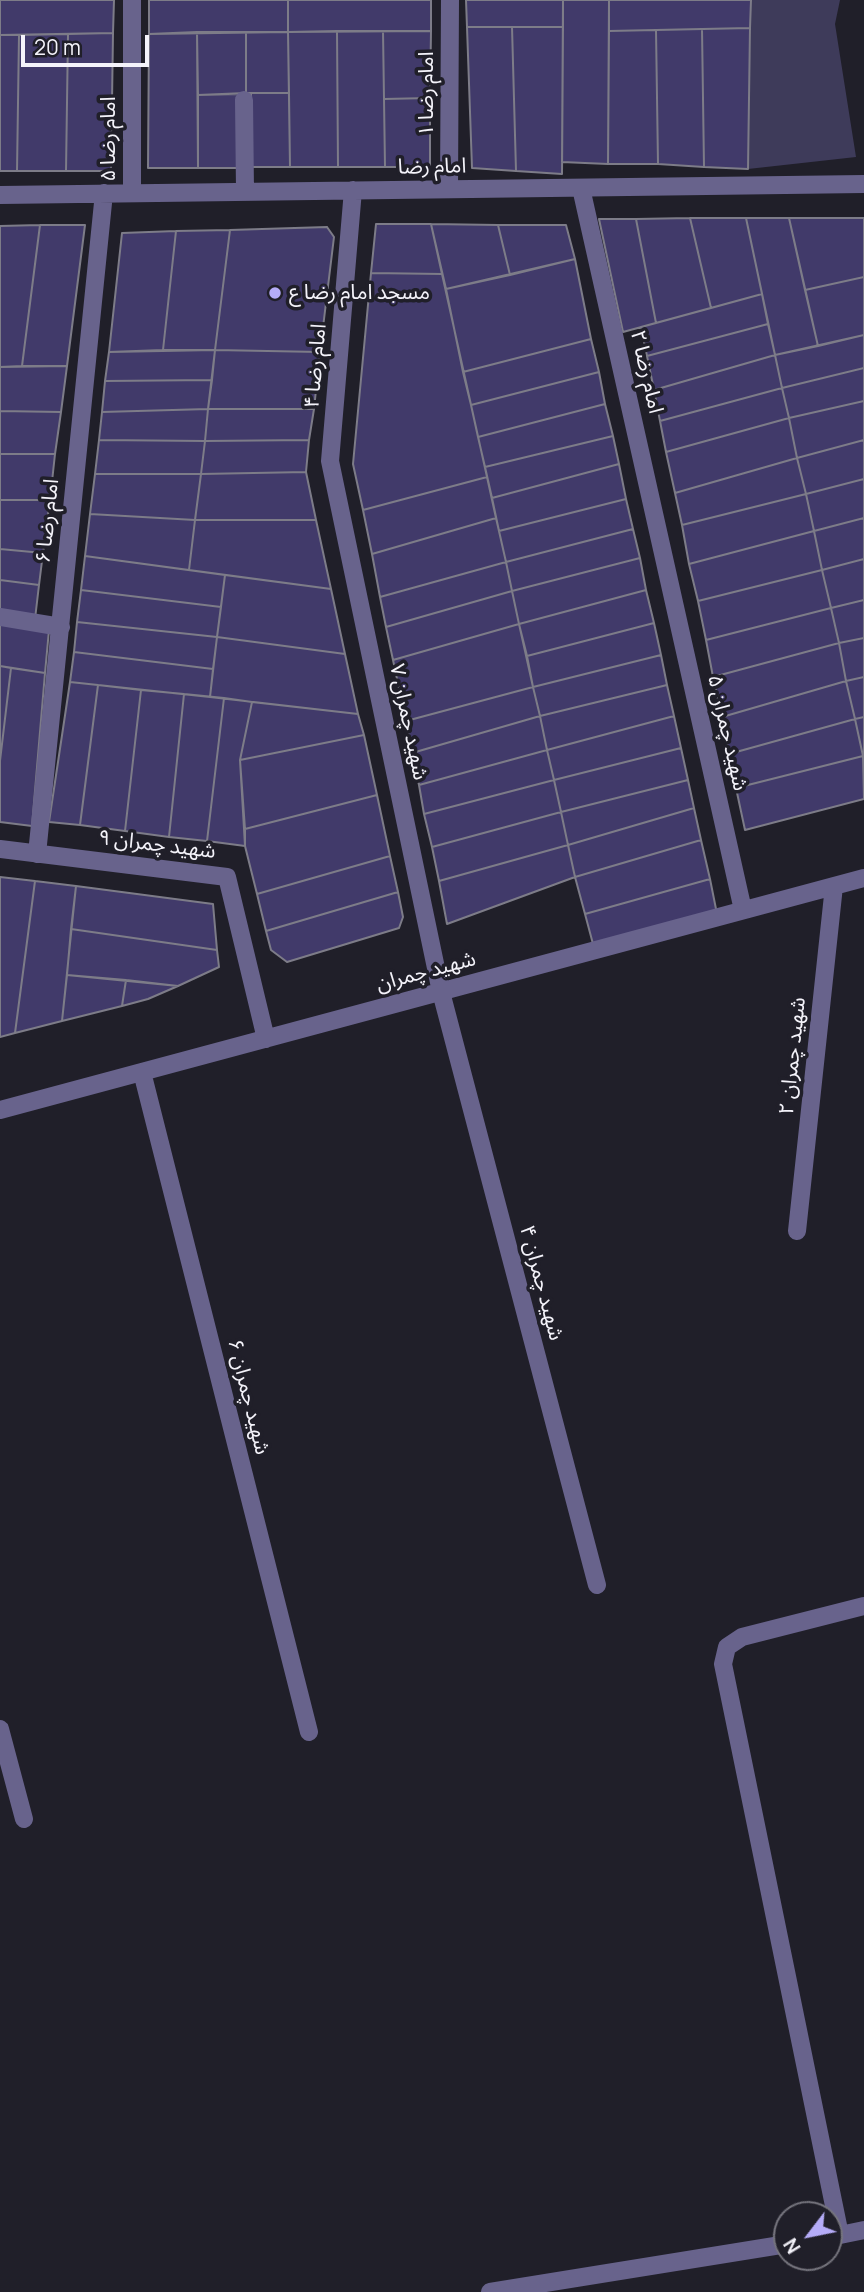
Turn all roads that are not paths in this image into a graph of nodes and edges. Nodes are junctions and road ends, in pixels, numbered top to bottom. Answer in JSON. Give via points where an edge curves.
{"nodes":[{"id":1,"x":450,"y":0,"type":"edge"},
{"id":2,"x":132,"y":1,"type":"edge"},
{"id":3,"x":244,"y":100,"type":"dead end"},
{"id":4,"x":864,"y":184,"type":"edge"},
{"id":5,"x":581,"y":188,"type":"junction"},
{"id":6,"x":449,"y":189,"type":"junction"},
{"id":7,"x":353,"y":190,"type":"junction"},
{"id":8,"x":245,"y":191,"type":"junction"},
{"id":9,"x":104,"y":193,"type":"junction"},
{"id":10,"x":132,"y":193,"type":"junction"},
{"id":11,"x":0,"y":195,"type":"edge"},
{"id":12,"x":330,"y":461,"type":"joint"},
{"id":13,"x":666,"y":565,"type":"joint"},
{"id":14,"x":0,"y":617,"type":"edge"},
{"id":15,"x":61,"y":627,"type":"junction"},
{"id":16,"x":0,"y":849,"type":"edge"},
{"id":17,"x":37,"y":854,"type":"junction"},
{"id":18,"x":864,"y":878,"type":"edge"},
{"id":19,"x":834,"y":886,"type":"junction"},
{"id":20,"x":743,"y":910,"type":"junction"},
{"id":21,"x":441,"y":992,"type":"junction"},
{"id":22,"x":266,"y":1039,"type":"junction"},
{"id":23,"x":142,"y":1072,"type":"junction"},
{"id":24,"x":0,"y":1110,"type":"edge"},
{"id":25,"x":797,"y":1231,"type":"dead end"},
{"id":26,"x":597,"y":1586,"type":"dead end"},
{"id":27,"x":864,"y":1606,"type":"edge"},
{"id":28,"x":0,"y":1729,"type":"edge"},
{"id":29,"x":309,"y":1732,"type":"dead end"},
{"id":30,"x":24,"y":1819,"type":"dead end"},
{"id":31,"x":827,"y":2201,"type":"edge"},
{"id":32,"x":864,"y":2230,"type":"edge"},
{"id":33,"x":843,"y":2234,"type":"edge"},
{"id":34,"x":773,"y":2246,"type":"edge"},
{"id":35,"x":490,"y":2292,"type":"edge"}],
"edges":[{"from":1,"to":6,"type":"street","name":"امام رضا ۱"},
{"from":2,"to":10,"type":"street","name":"امام رضا ۵"},
{"from":3,"to":8,"type":"street"},
{"from":4,"to":5,"type":"street","name":"امام رضا"},
{"from":5,"to":6,"type":"street","name":"امام رضا"},
{"from":5,"to":13,"type":"street","name":"امام رضا ۲"},
{"from":6,"to":7,"type":"street","name":"امام رضا"},
{"from":7,"to":8,"type":"street","name":"امام رضا"},
{"from":7,"to":12,"type":"street","name":"امام رضا ۴"},
{"from":8,"to":10,"type":"street","name":"امام رضا"},
{"from":9,"to":10,"type":"street","name":"امام رضا"},
{"from":9,"to":11,"type":"street","name":"امام رضا"},
{"from":9,"to":15,"type":"street","name":"امام رضا ۶"},
{"from":12,"to":21,"type":"street","name":"شهید چمران ۷"},
{"from":13,"to":20,"type":"street","name":"شهید چمران ۵"},
{"from":14,"to":15,"type":"street"},
{"from":15,"to":17,"type":"street","name":"امام رضا ۶"},
{"from":16,"to":17,"type":"street","name":"شهید چمران ۹"},
{"from":17,"to":22,"type":"street","name":"شهید چمران ۹","via":[[227,877]]},
{"from":18,"to":19,"type":"street","name":"شهید چمران"},
{"from":19,"to":20,"type":"street","name":"شهید چمران"},
{"from":19,"to":25,"type":"street","name":"شهید چمران ۲"},
{"from":20,"to":21,"type":"street","name":"شهید چمران"},
{"from":21,"to":22,"type":"street","name":"شهید چمران"},
{"from":21,"to":26,"type":"street","name":"شهید چمران ۴"},
{"from":22,"to":23,"type":"street","name":"شهید چمران"},
{"from":23,"to":24,"type":"street","name":"شهید چمران"},
{"from":23,"to":29,"type":"street","name":"شهید چمران ۶"},
{"from":27,"to":31,"type":"street","via":[[742,1636],[727,1647],[723,1664]]},
{"from":28,"to":30,"type":"street"},
{"from":32,"to":33,"type":"street"},
{"from":34,"to":35,"type":"street"}]}
